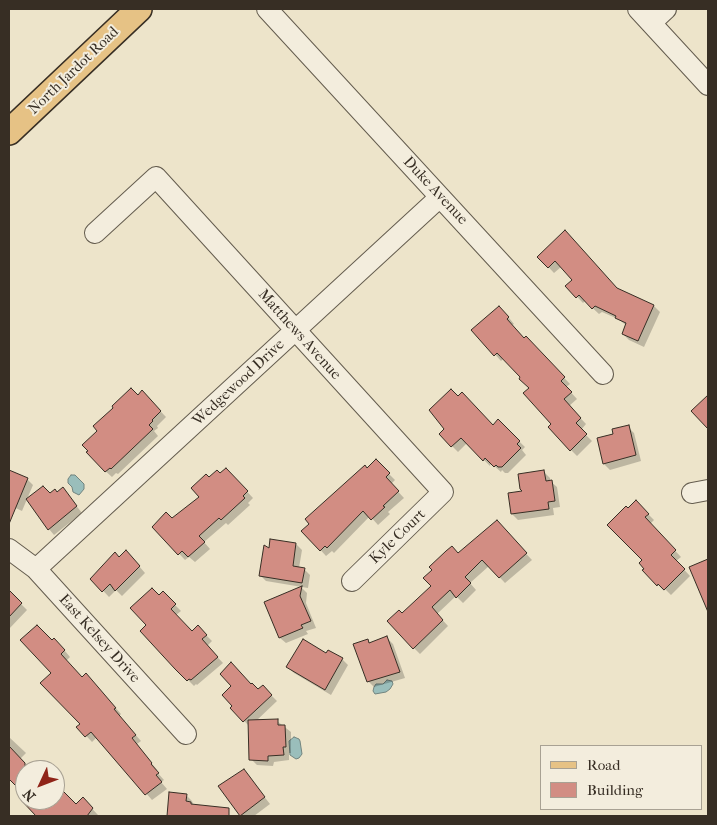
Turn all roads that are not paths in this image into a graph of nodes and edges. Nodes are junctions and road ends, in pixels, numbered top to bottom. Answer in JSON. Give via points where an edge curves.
{"nodes":[{"id":1,"x":139,"y":9,"type":"edge"},
{"id":2,"x":267,"y":9,"type":"edge"},
{"id":3,"x":666,"y":9,"type":"edge"},
{"id":4,"x":644,"y":16,"type":"edge"},
{"id":5,"x":708,"y":85,"type":"edge"},
{"id":6,"x":9,"y":132,"type":"edge"},
{"id":7,"x":440,"y":197,"type":"junction"},
{"id":8,"x":95,"y":233,"type":"dead end"},
{"id":9,"x":295,"y":331,"type":"junction"},
{"id":10,"x":603,"y":374,"type":"dead end"},
{"id":11,"x":443,"y":492,"type":"joint"},
{"id":12,"x":9,"y":549,"type":"edge"},
{"id":13,"x":36,"y":569,"type":"junction"},
{"id":14,"x":352,"y":581,"type":"dead end"},
{"id":15,"x":186,"y":734,"type":"dead end"}],
"edges":[{"from":1,"to":6,"type":"main road","name":"North Jardot Road"},
{"from":2,"to":7,"type":"street","name":"Duke Avenue"},
{"from":3,"to":4,"type":"street"},
{"from":4,"to":5,"type":"street"},
{"from":7,"to":9,"type":"street","name":"Wedgewood Drive"},
{"from":7,"to":10,"type":"street","name":"Duke Avenue"},
{"from":8,"to":9,"type":"street","name":"Matthews Avenue","via":[[156,177]]},
{"from":9,"to":11,"type":"street","name":"Matthews Avenue"},
{"from":9,"to":13,"type":"street","name":"Wedgewood Drive"},
{"from":11,"to":14,"type":"street","name":"Kyle Court"},
{"from":12,"to":13,"type":"street","name":"East Kelsey Drive"},
{"from":13,"to":15,"type":"street","name":"East Kelsey Drive"}]}
